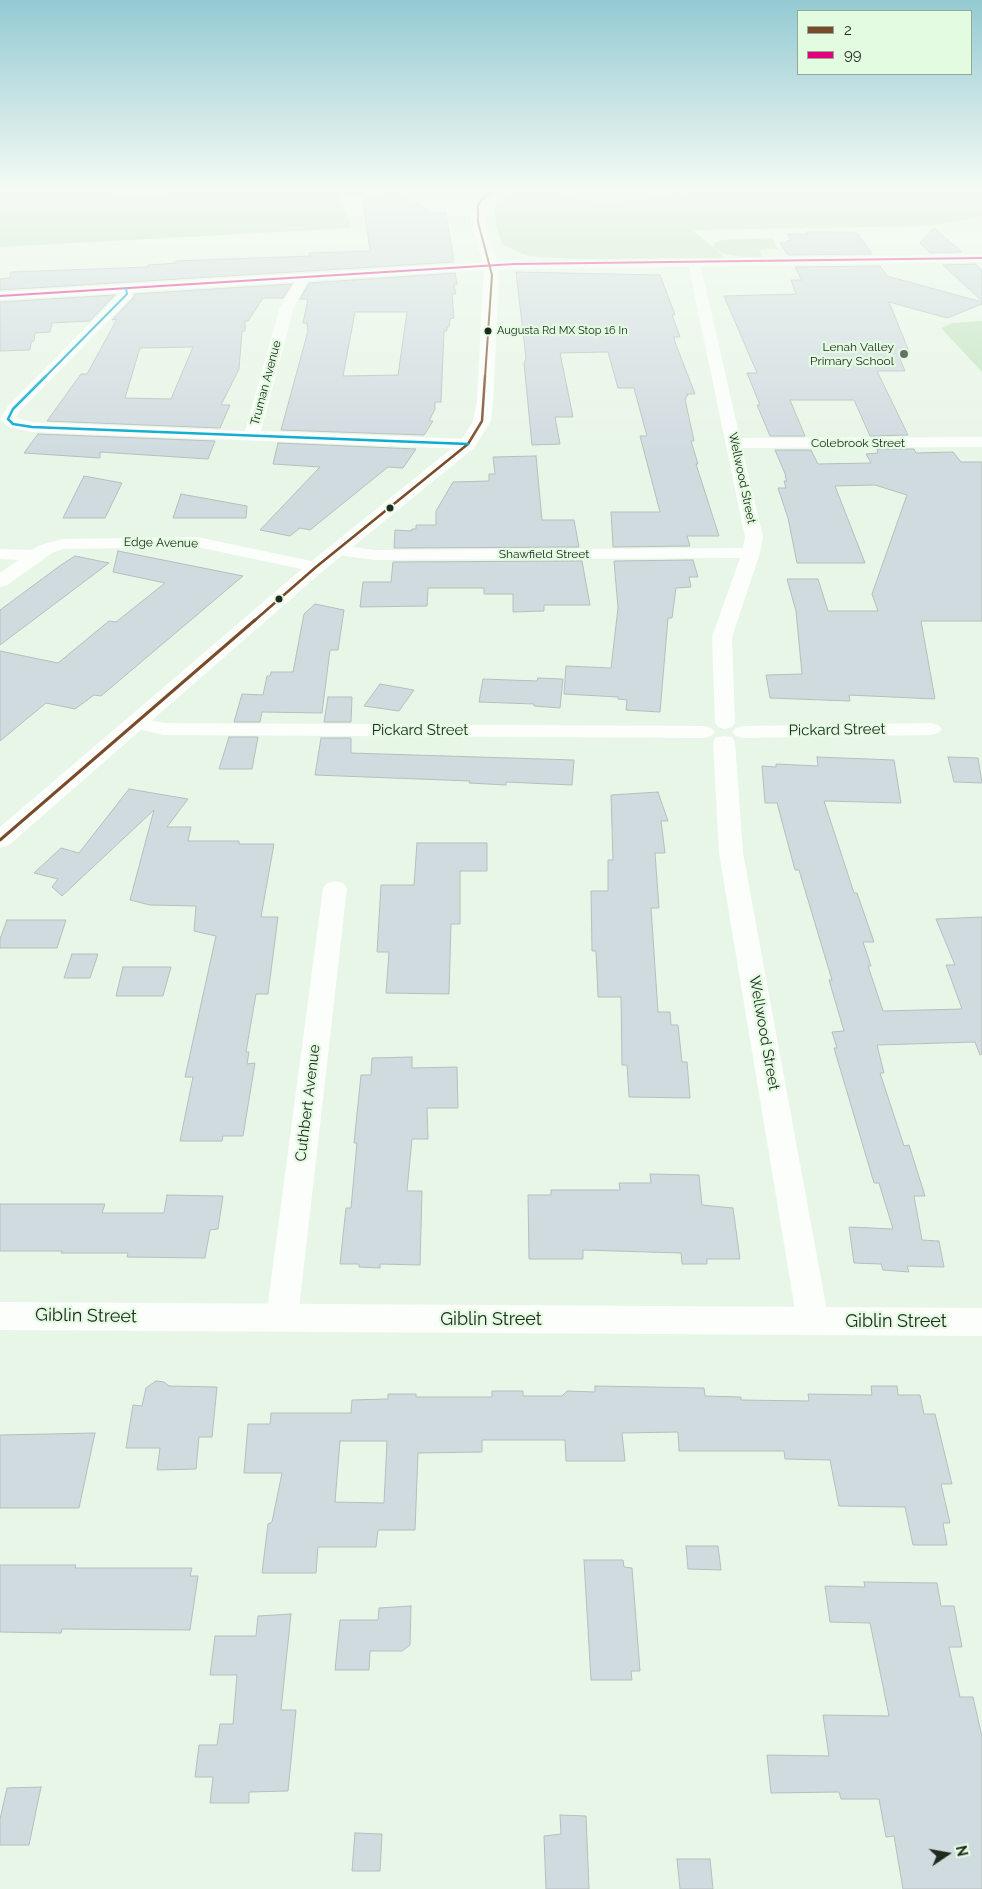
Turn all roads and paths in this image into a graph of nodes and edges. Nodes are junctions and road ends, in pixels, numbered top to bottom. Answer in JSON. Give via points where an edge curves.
{"nodes":[{"id":1,"x":302,"y":277,"type":"edge"},
{"id":2,"x":304,"y":277,"type":"edge"},
{"id":3,"x":492,"y":277,"type":"edge"},
{"id":4,"x":697,"y":277,"type":"edge"},
{"id":5,"x":126,"y":288,"type":"junction"},
{"id":6,"x":0,"y":296,"type":"edge"},
{"id":7,"x":252,"y":434,"type":"junction"},
{"id":8,"x":982,"y":442,"type":"edge"},
{"id":9,"x":735,"y":443,"type":"junction"},
{"id":10,"x":468,"y":444,"type":"junction"},
{"id":11,"x":338,"y":550,"type":"junction"},
{"id":12,"x":751,"y":553,"type":"junction"},
{"id":13,"x":0,"y":554,"type":"edge"},
{"id":14,"x":36,"y":556,"type":"junction"},
{"id":15,"x":316,"y":567,"type":"junction"},
{"id":16,"x":0,"y":581,"type":"edge"},
{"id":17,"x":136,"y":724,"type":"junction"},
{"id":18,"x":930,"y":729,"type":"dead end"},
{"id":19,"x":724,"y":732,"type":"junction"},
{"id":20,"x":0,"y":840,"type":"edge"},
{"id":21,"x":335,"y":888,"type":"dead end"},
{"id":22,"x":0,"y":1316,"type":"edge"},
{"id":23,"x":282,"y":1318,"type":"junction"},
{"id":24,"x":813,"y":1322,"type":"junction"},
{"id":25,"x":982,"y":1323,"type":"edge"}],
"edges":[{"from":1,"to":5,"type":"street"},
{"from":2,"to":7,"type":"street","name":"Truman Avenue","via":[[287,307]]},
{"from":3,"to":10,"type":"street","via":[[485,400],[482,421]]},
{"from":4,"to":9,"type":"street","name":"Wellwood Street"},
{"from":5,"to":6,"type":"street"},
{"from":5,"to":7,"type":"street","via":[[127,294],[14,409],[8,420],[32,427]]},
{"from":7,"to":10,"type":"street"},
{"from":8,"to":9,"type":"street","name":"Colebrook Street"},
{"from":9,"to":12,"type":"street","name":"Wellwood Street","via":[[754,537]]},
{"from":10,"to":11,"type":"street"},
{"from":11,"to":12,"type":"street","name":"Shawfield Street","via":[[374,555]]},
{"from":11,"to":15,"type":"street"},
{"from":12,"to":19,"type":"street","name":"Wellwood Street","via":[[722,637]]},
{"from":13,"to":14,"type":"street","name":"Edge Avenue"},
{"from":14,"to":15,"type":"street","name":"Edge Avenue","via":[[56,546],[72,543],[197,542]]},
{"from":14,"to":16,"type":"street","name":"Edge Avenue"},
{"from":15,"to":17,"type":"street"},
{"from":17,"to":19,"type":"street","name":"Pickard Street","via":[[164,729]]},
{"from":17,"to":20,"type":"street"},
{"from":18,"to":19,"type":"street","name":"Pickard Street"},
{"from":19,"to":24,"type":"street","name":"Wellwood Street","via":[[731,853]]},
{"from":21,"to":23,"type":"street","name":"Cuthbert Avenue"},
{"from":22,"to":23,"type":"street","name":"Giblin Street"},
{"from":23,"to":24,"type":"street","name":"Giblin Street"},
{"from":24,"to":25,"type":"street","name":"Giblin Street"}]}
